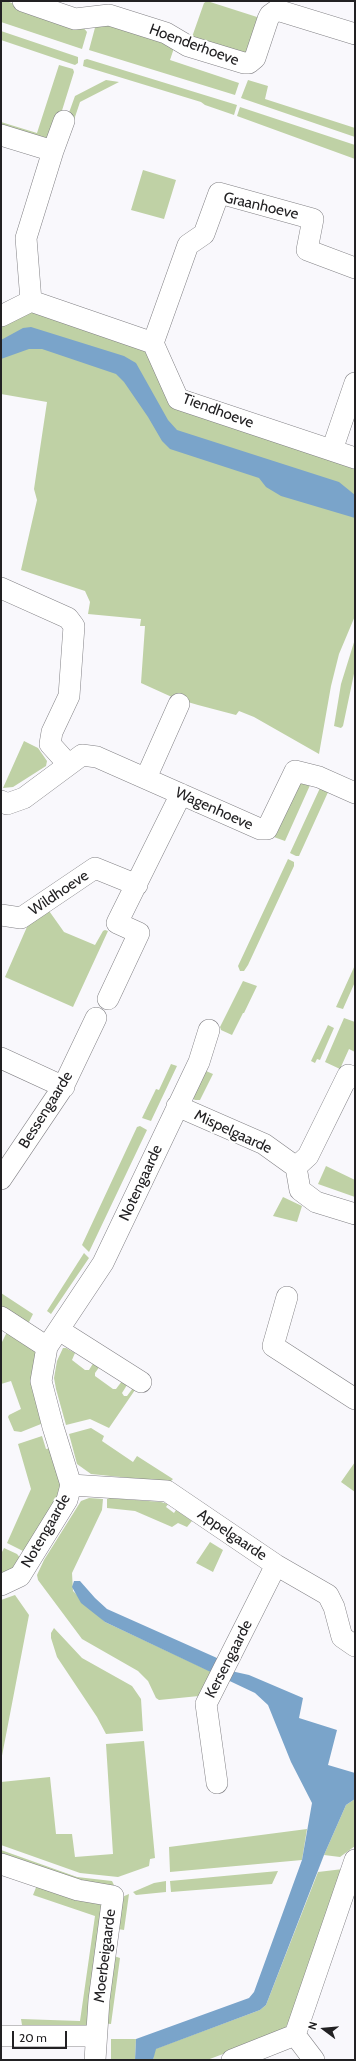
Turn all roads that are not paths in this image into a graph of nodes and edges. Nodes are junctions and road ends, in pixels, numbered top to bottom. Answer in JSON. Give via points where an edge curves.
{"nodes":[{"id":1,"x":24,"y":1,"type":"edge"},
{"id":2,"x":355,"y":34,"type":"edge"},
{"id":3,"x":64,"y":121,"type":"dead end"},
{"id":4,"x":1,"y":135,"type":"edge"},
{"id":5,"x":53,"y":151,"type":"junction"},
{"id":6,"x":355,"y":268,"type":"edge"},
{"id":7,"x":31,"y":301,"type":"junction"},
{"id":8,"x":1,"y":316,"type":"edge"},
{"id":9,"x":153,"y":343,"type":"junction"},
{"id":10,"x":355,"y":383,"type":"edge"},
{"id":11,"x":332,"y":450,"type":"junction"},
{"id":12,"x":355,"y":458,"type":"edge"},
{"id":13,"x":1,"y":588,"type":"edge"},
{"id":14,"x":179,"y":704,"type":"dead end"},
{"id":15,"x":68,"y":764,"type":"junction"},
{"id":16,"x":146,"y":778,"type":"junction"},
{"id":17,"x":355,"y":793,"type":"edge"},
{"id":18,"x":181,"y":794,"type":"junction"},
{"id":19,"x":1,"y":801,"type":"edge"},
{"id":20,"x":137,"y":885,"type":"junction"},
{"id":21,"x":1,"y":915,"type":"edge"},
{"id":22,"x":108,"y":999,"type":"dead end"},
{"id":23,"x":96,"y":1018,"type":"dead end"},
{"id":24,"x":209,"y":1030,"type":"dead end"},
{"id":25,"x":1,"y":1058,"type":"edge"},
{"id":26,"x":355,"y":1078,"type":"edge"},
{"id":27,"x":64,"y":1087,"type":"junction"},
{"id":28,"x":177,"y":1106,"type":"junction"},
{"id":29,"x":296,"y":1167,"type":"junction"},
{"id":30,"x":1,"y":1179,"type":"edge"},
{"id":31,"x":355,"y":1214,"type":"edge"},
{"id":32,"x":287,"y":1297,"type":"dead end"},
{"id":33,"x":1,"y":1317,"type":"edge"},
{"id":34,"x":59,"y":1330,"type":"junction"},
{"id":35,"x":47,"y":1347,"type":"junction"},
{"id":36,"x":142,"y":1382,"type":"dead end"},
{"id":37,"x":355,"y":1399,"type":"edge"},
{"id":38,"x":71,"y":1485,"type":"junction"},
{"id":39,"x":276,"y":1565,"type":"junction"},
{"id":40,"x":1,"y":1585,"type":"edge"},
{"id":41,"x":355,"y":1646,"type":"edge"},
{"id":42,"x":217,"y":1783,"type":"dead end"},
{"id":43,"x":355,"y":1860,"type":"edge"},
{"id":44,"x":1,"y":1864,"type":"edge"},
{"id":45,"x":295,"y":2035,"type":"junction"},
{"id":46,"x":1,"y":2036,"type":"edge"},
{"id":47,"x":96,"y":2036,"type":"junction"},
{"id":48,"x":95,"y":2060,"type":"edge"},
{"id":49,"x":232,"y":2060,"type":"edge"},
{"id":50,"x":314,"y":2060,"type":"edge"}],
"edges":[{"from":1,"to":2,"type":"street","name":"Hoenderhoeve","via":[[76,19],[109,15],[166,33],[188,46],[244,63],[249,63],[255,58],[268,19],[277,10]]},
{"from":3,"to":5,"type":"street"},
{"from":4,"to":5,"type":"street"},
{"from":5,"to":7,"type":"street","via":[[26,238]]},
{"from":6,"to":9,"type":"street","name":"Graanhoeve","via":[[307,250],[313,219],[220,193],[204,234],[188,245]]},
{"from":7,"to":8,"type":"street"},
{"from":7,"to":9,"type":"street"},
{"from":9,"to":11,"type":"street","name":"Tiendhoeve","via":[[178,399]]},
{"from":10,"to":11,"type":"street"},
{"from":11,"to":12,"type":"street","name":"Tiendhoeve"},
{"from":13,"to":15,"type":"street","via":[[68,618],[74,626],[69,696],[52,732],[50,744]]},
{"from":14,"to":16,"type":"street"},
{"from":15,"to":16,"type":"street","name":"Wagenhoeve","via":[[82,755],[97,757]]},
{"from":15,"to":19,"type":"street","name":"Wagenhoeve","via":[[24,798],[7,804]]},
{"from":16,"to":18,"type":"street","name":"Wagenhoeve"},
{"from":17,"to":18,"type":"street","name":"Wagenhoeve","via":[[319,777],[295,770],[267,829],[260,829]]},
{"from":18,"to":20,"type":"street"},
{"from":20,"to":21,"type":"street","name":"Wildhoeve","via":[[95,868],[21,918]]},
{"from":20,"to":22,"type":"street","via":[[118,923],[139,933]]},
{"from":23,"to":27,"type":"street","name":"Bessengaarde"},
{"from":24,"to":28,"type":"street","name":"Notengaarde","via":[[198,1062]]},
{"from":25,"to":27,"type":"street"},
{"from":26,"to":29,"type":"street","via":[[348,1075],[308,1156]]},
{"from":27,"to":30,"type":"street","name":"Bessengaarde"},
{"from":28,"to":29,"type":"street","name":"Mispelgaarde","via":[[264,1144]]},
{"from":28,"to":34,"type":"street","name":"Notengaarde","via":[[104,1263]]},
{"from":29,"to":31,"type":"street","via":[[300,1190],[316,1202]]},
{"from":32,"to":37,"type":"street","via":[[273,1346]]},
{"from":33,"to":35,"type":"street"},
{"from":34,"to":35,"type":"street","name":"Notengaarde"},
{"from":34,"to":36,"type":"street"},
{"from":35,"to":38,"type":"street","name":"Notengaarde","via":[[41,1381]]},
{"from":38,"to":39,"type":"street","name":"Appelgaarde","via":[[167,1491]]},
{"from":38,"to":40,"type":"street","name":"Notengaarde","via":[[67,1500],[20,1576]]},
{"from":39,"to":41,"type":"street","name":"Appelgaarde","via":[[328,1595],[342,1637]]},
{"from":39,"to":42,"type":"street","name":"Kersengaarde","via":[[206,1704]]},
{"from":43,"to":45,"type":"street"},
{"from":44,"to":47,"type":"street","name":"Moerbeigaarde","via":[[78,1890],[113,1896]]},
{"from":45,"to":49,"type":"street"},
{"from":45,"to":50,"type":"street"},
{"from":46,"to":47,"type":"street"},
{"from":47,"to":48,"type":"street","name":"Moerbeigaarde"}]}
